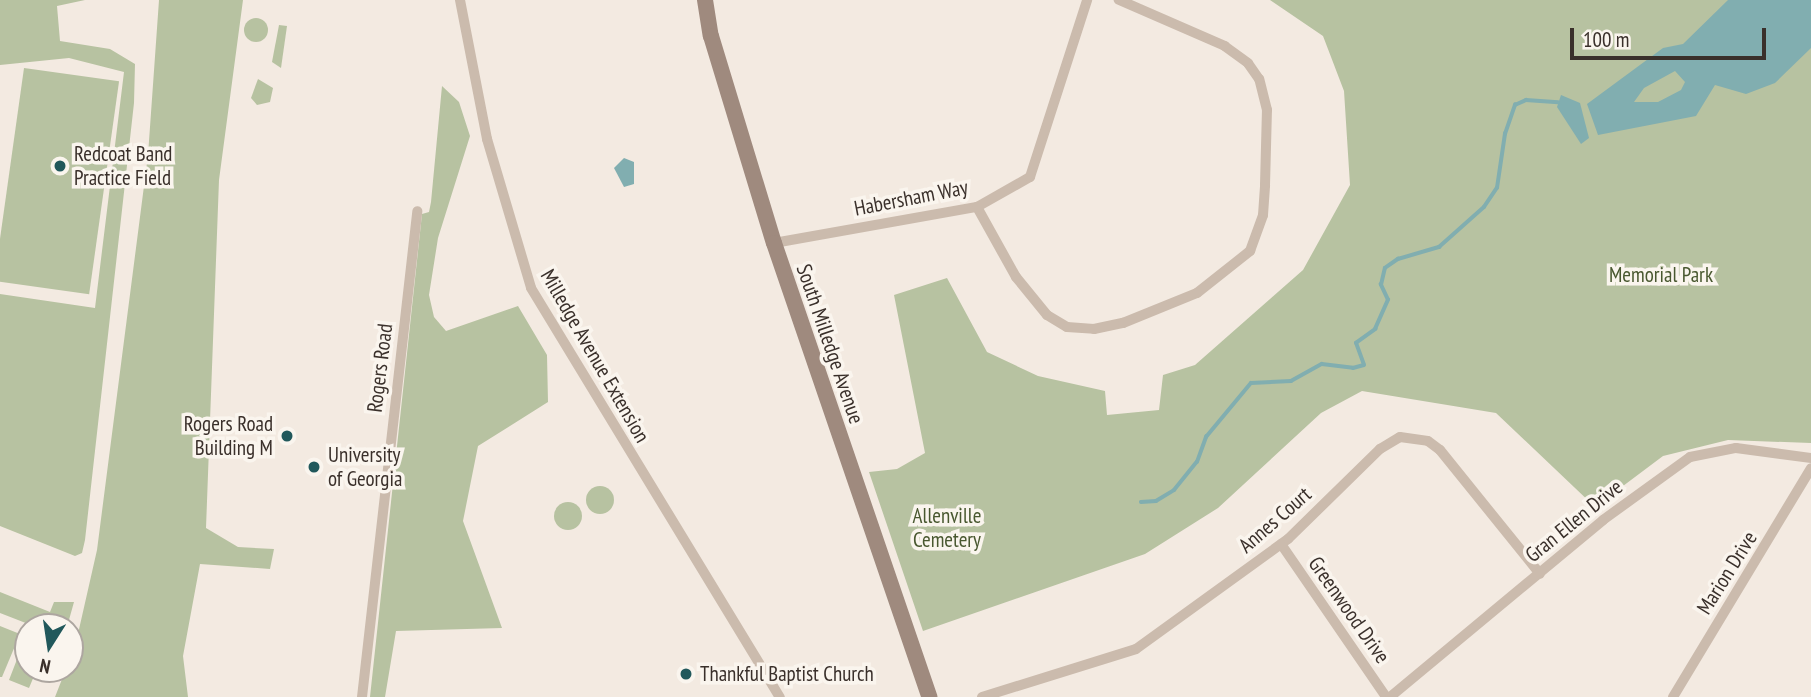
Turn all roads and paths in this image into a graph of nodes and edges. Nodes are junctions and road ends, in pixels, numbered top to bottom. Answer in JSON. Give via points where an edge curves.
{"nodes":[{"id":1,"x":460,"y":0,"type":"edge"},
{"id":2,"x":705,"y":0,"type":"edge"},
{"id":3,"x":1087,"y":0,"type":"edge"},
{"id":4,"x":1119,"y":0,"type":"edge"},
{"id":5,"x":977,"y":207,"type":"junction"},
{"id":6,"x":417,"y":211,"type":"dead end"},
{"id":7,"x":774,"y":243,"type":"junction"},
{"id":8,"x":1811,"y":458,"type":"edge"},
{"id":9,"x":1811,"y":468,"type":"edge"},
{"id":10,"x":1281,"y":544,"type":"junction"},
{"id":11,"x":1540,"y":573,"type":"junction"},
{"id":12,"x":362,"y":697,"type":"edge"},
{"id":13,"x":780,"y":697,"type":"edge"},
{"id":14,"x":929,"y":697,"type":"edge"},
{"id":15,"x":982,"y":697,"type":"edge"},
{"id":16,"x":1388,"y":697,"type":"edge"},
{"id":17,"x":1673,"y":697,"type":"edge"}],
"edges":[{"from":1,"to":13,"type":"street","name":"Milledge Avenue Extension","via":[[487,139],[531,288]]},
{"from":2,"to":7,"type":"main road","name":"South Milledge Avenue","via":[[711,36]]},
{"from":3,"to":5,"type":"street","name":"Habersham Way","via":[[1030,177]]},
{"from":4,"to":5,"type":"street","via":[[1225,47],[1248,63],[1259,79],[1267,110],[1265,185],[1263,215],[1250,251],[1197,293],[1123,323],[1094,329],[1067,327],[1047,315],[1016,277]]},
{"from":5,"to":7,"type":"street","name":"Habersham Way"},
{"from":6,"to":12,"type":"street","name":"Rogers Road"},
{"from":7,"to":14,"type":"main road","name":"South Milledge Avenue"},
{"from":8,"to":11,"type":"street","name":"Gran Ellen Drive","via":[[1736,448],[1690,457]]},
{"from":9,"to":17,"type":"street","name":"Marion Drive"},
{"from":10,"to":11,"type":"street","name":"Annes Court","via":[[1380,449],[1400,437],[1414,437],[1440,450]]},
{"from":10,"to":15,"type":"street","name":"Annes Court","via":[[1136,649]]},
{"from":10,"to":16,"type":"street","name":"Greenwood Drive"},
{"from":11,"to":16,"type":"street","name":"Gran Ellen Drive"}]}
